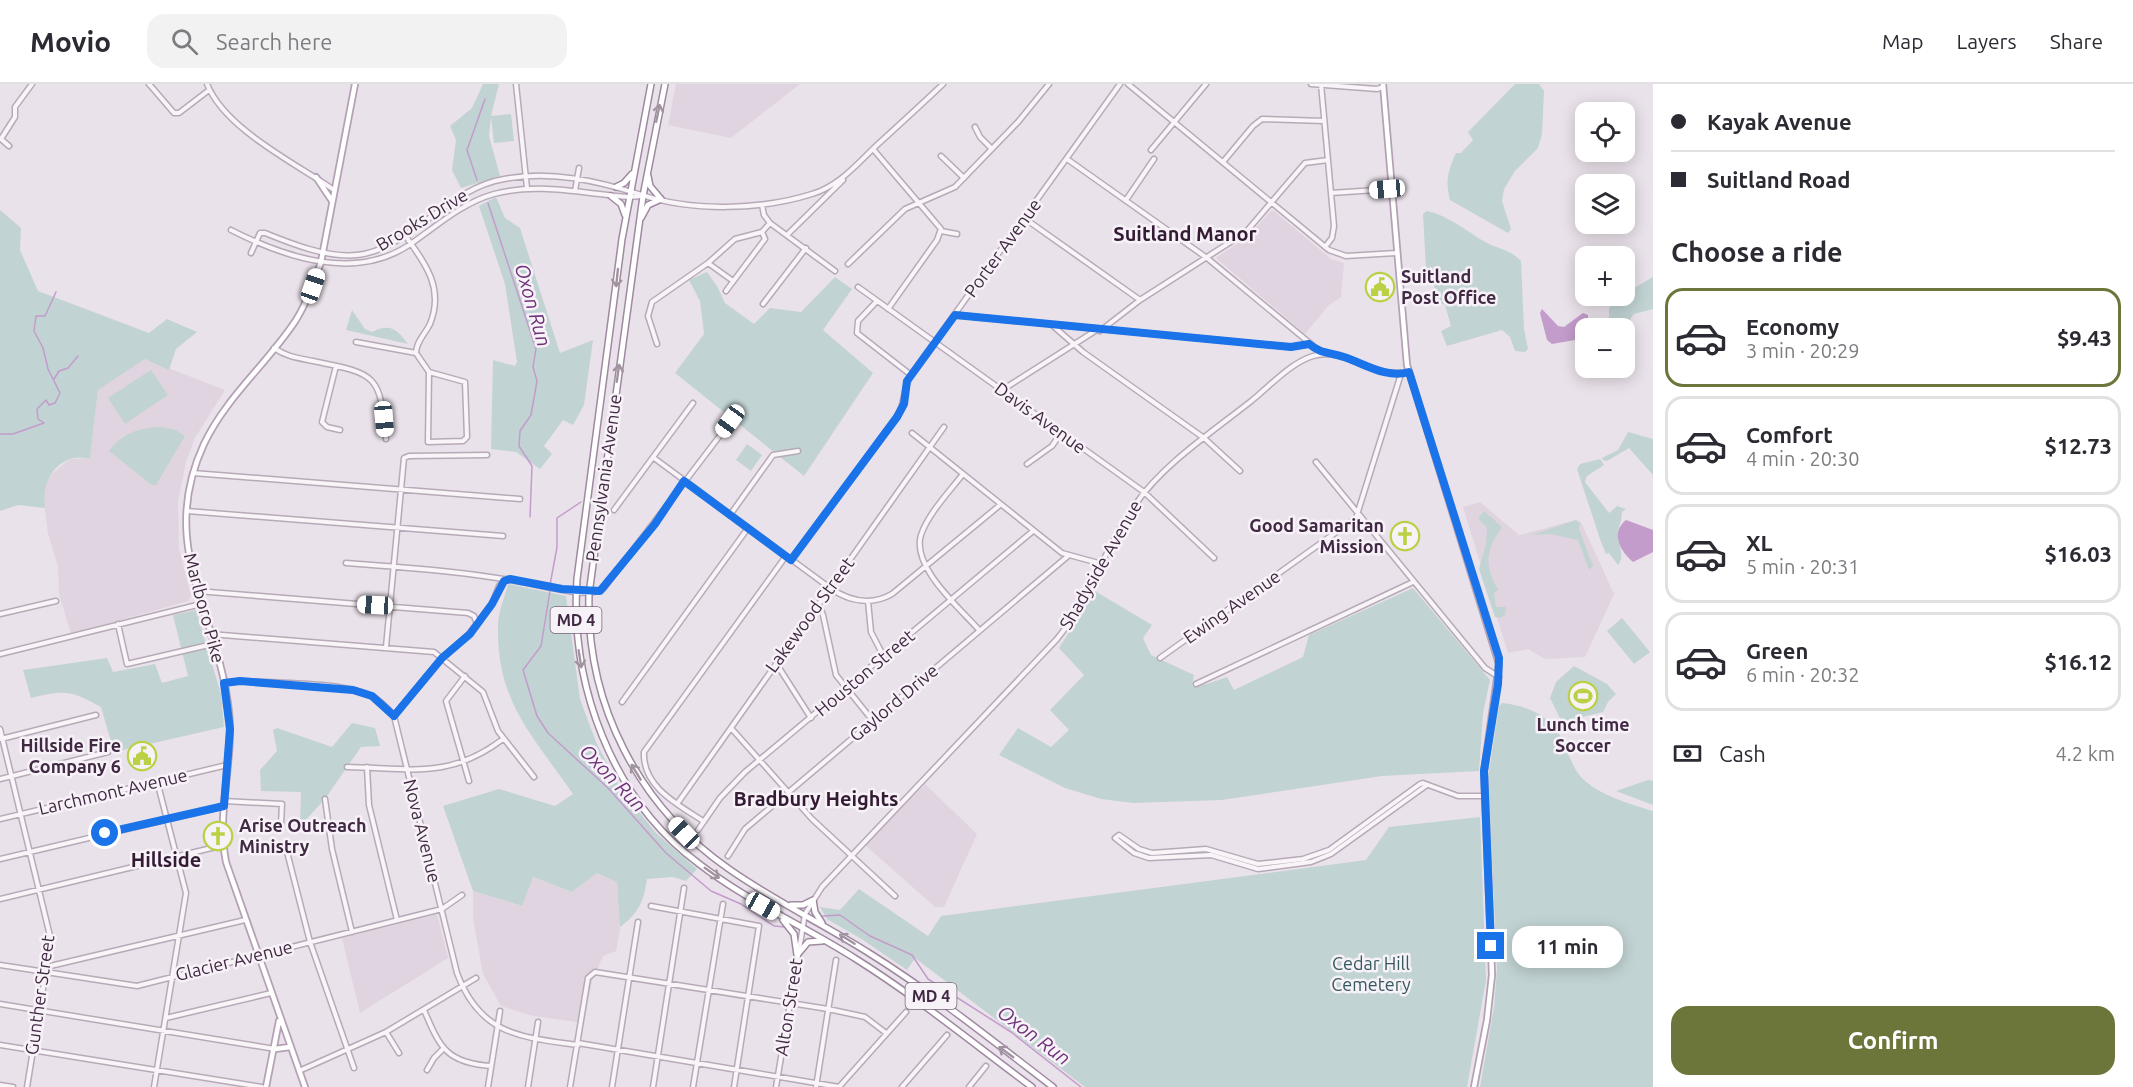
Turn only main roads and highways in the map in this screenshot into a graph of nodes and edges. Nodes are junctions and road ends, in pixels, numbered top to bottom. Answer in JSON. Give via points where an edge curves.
{"nodes":[{"id":1,"x":355,"y":84,"type":"edge"},
{"id":2,"x":651,"y":84,"type":"edge"},
{"id":3,"x":665,"y":84,"type":"edge"},
{"id":4,"x":1380,"y":85,"type":"edge"},
{"id":5,"x":634,"y":170,"type":"junction"},
{"id":6,"x":647,"y":170,"type":"junction"},
{"id":7,"x":316,"y":177,"type":"road end"},
{"id":8,"x":616,"y":187,"type":"road end"},
{"id":9,"x":611,"y":196,"type":"road end"},
{"id":10,"x":332,"y":201,"type":"junction"},
{"id":11,"x":626,"y":220,"type":"junction"},
{"id":12,"x":638,"y":225,"type":"junction"},
{"id":13,"x":752,"y":899,"type":"junction"},
{"id":14,"x":789,"y":905,"type":"junction"},
{"id":15,"x":823,"y":924,"type":"junction"},
{"id":16,"x":835,"y":946,"type":"junction"},
{"id":17,"x":280,"y":1018,"type":"junction"},
{"id":18,"x":290,"y":1047,"type":"junction"},
{"id":19,"x":275,"y":1049,"type":"junction"},
{"id":20,"x":264,"y":1087,"type":"edge"},
{"id":21,"x":305,"y":1087,"type":"edge"},
{"id":22,"x":1032,"y":1087,"type":"edge"},
{"id":23,"x":1053,"y":1087,"type":"edge"},
{"id":24,"x":1474,"y":1087,"type":"edge"}],
"edges":[{"from":1,"to":10,"type":"main road","name":"Marlboro Pike"},
{"from":2,"to":5,"type":"highway","name":"Pennsylvania Avenue","number":"MD 4"},
{"from":6,"to":3,"type":"highway","name":"Pennsylvania Avenue","number":"MD 4","one_way":true},
{"from":4,"to":24,"type":"main road","via":[[1404,350],[1495,642],[1499,677],[1486,752],[1492,975]]},
{"from":5,"to":8,"type":"highway"},
{"from":5,"to":11,"type":"highway","name":"Pennsylvania Avenue","number":"MD 4"},
{"from":6,"to":12,"type":"highway","name":"Pennsylvania Avenue","number":"MD 4"},
{"from":6,"to":12,"type":"highway","via":[[650,186],[661,199],[648,205]]},
{"from":7,"to":10,"type":"main road"},
{"from":9,"to":11,"type":"highway","via":[[621,204]]},
{"from":10,"to":17,"type":"main road","name":"Marlboro Pike","via":[[321,262],[301,311],[215,424],[193,472],[186,511],[187,550],[224,683],[230,729],[224,804],[228,869]]},
{"from":11,"to":13,"type":"highway","name":"Pennsylvania Avenue","number":"MD 4","one_way":true,"via":[[577,591],[578,639],[585,682],[601,734],[617,767],[646,810],[703,867]]},
{"from":14,"to":12,"type":"highway","name":"Pennsylvania Avenue","number":"MD 4","one_way":true,"via":[[706,852],[672,820],[644,785],[620,744],[603,701],[592,648],[590,592]]},
{"from":13,"to":16,"type":"highway","name":"Pennsylvania Avenue","number":"MD 4"},
{"from":13,"to":16,"type":"highway","via":[[789,926],[797,955],[812,941]]},
{"from":14,"to":15,"type":"highway","name":"Pennsylvania Avenue","number":"MD 4"},
{"from":14,"to":15,"type":"highway","via":[[813,900]]},
{"from":23,"to":15,"type":"highway","name":"Pennsylvania Avenue","number":"MD 4","one_way":true,"via":[[923,990]]},
{"from":16,"to":22,"type":"highway","name":"Pennsylvania Avenue","number":"MD 4","via":[[899,988]]},
{"from":17,"to":18,"type":"main road","name":"Marlboro Pike"},
{"from":17,"to":19,"type":"main road"},
{"from":18,"to":19,"type":"main road"},
{"from":18,"to":21,"type":"main road","name":"Marlboro Pike"},
{"from":19,"to":20,"type":"main road"}]}
